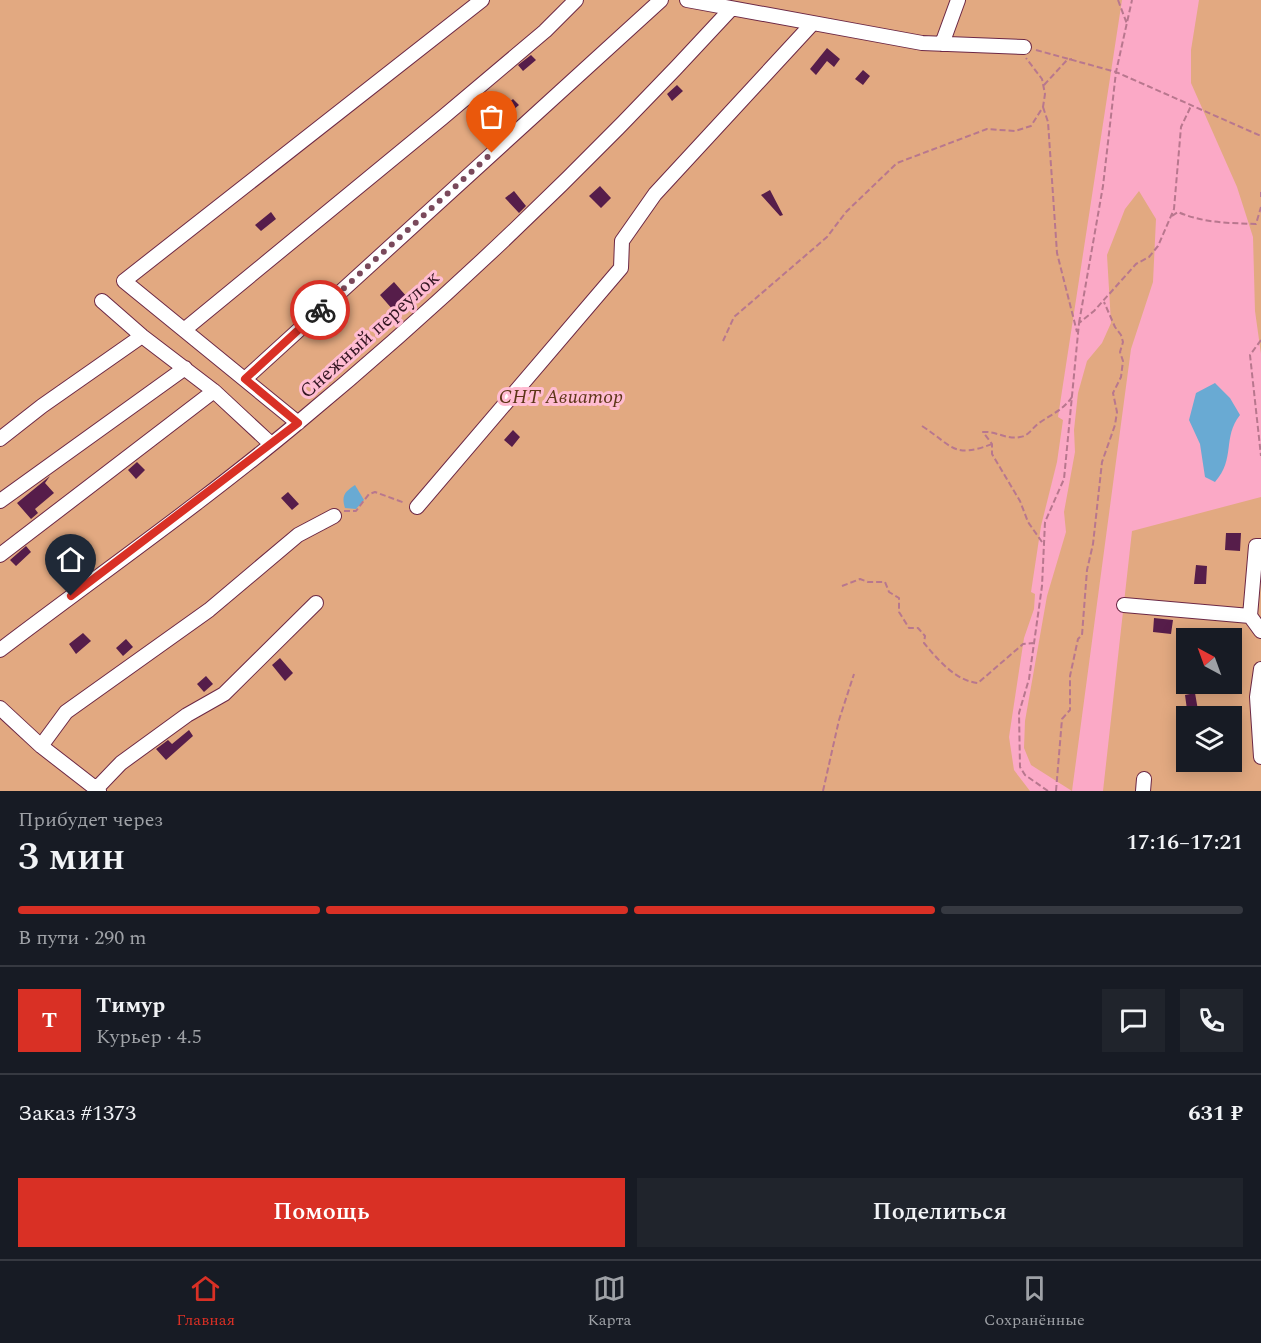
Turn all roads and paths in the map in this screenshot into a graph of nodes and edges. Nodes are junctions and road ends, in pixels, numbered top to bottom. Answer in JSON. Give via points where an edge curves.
{"nodes":[{"id":1,"x":482,"y":0,"type":"edge"},
{"id":2,"x":576,"y":0,"type":"edge"},
{"id":3,"x":661,"y":0,"type":"edge"},
{"id":4,"x":687,"y":0,"type":"edge"},
{"id":5,"x":958,"y":0,"type":"edge"},
{"id":6,"x":1118,"y":0,"type":"edge"},
{"id":7,"x":1132,"y":0,"type":"edge"},
{"id":8,"x":713,"y":3,"type":"edge"},
{"id":9,"x":731,"y":9,"type":"junction"},
{"id":10,"x":812,"y":24,"type":"junction"},
{"id":11,"x":1127,"y":24,"type":"junction"},
{"id":12,"x":942,"y":44,"type":"junction"},
{"id":13,"x":1020,"y":47,"type":"junction"},
{"id":14,"x":1073,"y":59,"type":"junction"},
{"id":15,"x":1116,"y":72,"type":"junction"},
{"id":16,"x":1044,"y":85,"type":"junction"},
{"id":17,"x":1191,"y":106,"type":"junction"},
{"id":18,"x":1043,"y":107,"type":"junction"},
{"id":19,"x":1261,"y":136,"type":"edge"},
{"id":20,"x":1261,"y":192,"type":"edge"},
{"id":21,"x":1261,"y":197,"type":"edge"},
{"id":22,"x":1261,"y":207,"type":"edge"},
{"id":23,"x":1170,"y":218,"type":"junction"},
{"id":24,"x":102,"y":301,"type":"dead end"},
{"id":25,"x":1104,"y":301,"type":"junction"},
{"id":26,"x":1079,"y":323,"type":"junction"},
{"id":27,"x":184,"y":330,"type":"junction"},
{"id":28,"x":1078,"y":334,"type":"junction"},
{"id":29,"x":142,"y":336,"type":"junction"},
{"id":30,"x":1261,"y":340,"type":"edge"},
{"id":31,"x":723,"y":341,"type":"dead end"},
{"id":32,"x":185,"y":368,"type":"junction"},
{"id":33,"x":245,"y":379,"type":"junction"},
{"id":34,"x":214,"y":392,"type":"junction"},
{"id":35,"x":1073,"y":395,"type":"junction"},
{"id":36,"x":298,"y":423,"type":"junction"},
{"id":37,"x":922,"y":426,"type":"dead end"},
{"id":38,"x":0,"y":439,"type":"edge"},
{"id":39,"x":271,"y":444,"type":"junction"},
{"id":40,"x":992,"y":444,"type":"junction"},
{"id":41,"x":1261,"y":456,"type":"edge"},
{"id":42,"x":0,"y":501,"type":"edge"},
{"id":43,"x":417,"y":507,"type":"joint"},
{"id":44,"x":334,"y":516,"type":"joint"},
{"id":45,"x":1042,"y":542,"type":"junction"},
{"id":46,"x":1261,"y":546,"type":"edge"},
{"id":47,"x":0,"y":555,"type":"edge"},
{"id":48,"x":842,"y":586,"type":"dead end"},
{"id":49,"x":316,"y":603,"type":"dead end"},
{"id":50,"x":1124,"y":605,"type":"dead end"},
{"id":51,"x":1250,"y":616,"type":"junction"},
{"id":52,"x":1261,"y":631,"type":"edge"},
{"id":53,"x":1033,"y":643,"type":"junction"},
{"id":54,"x":0,"y":650,"type":"edge"},
{"id":55,"x":1261,"y":669,"type":"edge"},
{"id":56,"x":854,"y":674,"type":"dead end"},
{"id":57,"x":0,"y":708,"type":"edge"},
{"id":58,"x":41,"y":746,"type":"junction"},
{"id":59,"x":1261,"y":757,"type":"edge"},
{"id":60,"x":97,"y":790,"type":"edge"},
{"id":61,"x":823,"y":791,"type":"edge"},
{"id":62,"x":1048,"y":791,"type":"edge"},
{"id":63,"x":1056,"y":791,"type":"edge"}],
"edges":[{"from":1,"to":27,"type":"street","via":[[124,281]]},
{"from":2,"to":27,"type":"street","via":[[442,118]]},
{"from":3,"to":33,"type":"street"},
{"from":4,"to":8,"type":"street"},
{"from":5,"to":12,"type":"street"},
{"from":6,"to":11,"type":"path"},
{"from":7,"to":11,"type":"path"},
{"from":8,"to":9,"type":"street"},
{"from":9,"to":10,"type":"street"},
{"from":9,"to":36,"type":"street","name":"Снежный переулок","via":[[661,85],[465,274]]},
{"from":10,"to":12,"type":"street"},
{"from":10,"to":43,"type":"street","via":[[655,194],[622,241],[621,268]]},
{"from":11,"to":15,"type":"path"},
{"from":12,"to":13,"type":"street"},
{"from":13,"to":14,"type":"path"},
{"from":13,"to":16,"type":"path"},
{"from":14,"to":15,"type":"path"},
{"from":14,"to":16,"type":"path","via":[[1067,60]]},
{"from":15,"to":17,"type":"path"},
{"from":15,"to":26,"type":"path","via":[[1103,186]]},
{"from":16,"to":18,"type":"path"},
{"from":17,"to":19,"type":"path"},
{"from":17,"to":23,"type":"path","via":[[1181,127]]},
{"from":18,"to":28,"type":"path","via":[[1048,122],[1057,253]]},
{"from":18,"to":31,"type":"path","via":[[1031,126],[1016,131],[987,129],[897,163],[846,212],[827,237],[734,317]]},
{"from":20,"to":21,"type":"path"},
{"from":22,"to":23,"type":"path","via":[[1256,224],[1215,223],[1178,212]]},
{"from":23,"to":25,"type":"path","via":[[1154,253],[1136,264]]},
{"from":24,"to":29,"type":"street"},
{"from":25,"to":26,"type":"path"},
{"from":25,"to":63,"type":"path","via":[[1121,335],[1123,361],[1113,393],[1115,425],[1102,462],[1082,635],[1070,676],[1070,711],[1062,719]]},
{"from":26,"to":28,"type":"path"},
{"from":27,"to":33,"type":"street"},
{"from":28,"to":35,"type":"path"},
{"from":29,"to":32,"type":"street"},
{"from":29,"to":38,"type":"street"},
{"from":30,"to":41,"type":"path","via":[[1250,356]]},
{"from":32,"to":34,"type":"street"},
{"from":32,"to":42,"type":"street"},
{"from":33,"to":36,"type":"street"},
{"from":34,"to":39,"type":"street"},
{"from":34,"to":47,"type":"street"},
{"from":35,"to":40,"type":"path","via":[[1065,407],[1025,435],[1004,437],[983,432]]},
{"from":35,"to":45,"type":"path","via":[[1064,479],[1045,522]]},
{"from":36,"to":39,"type":"street","name":"Снежный переулок"},
{"from":37,"to":40,"type":"path","via":[[955,450],[970,453]]},
{"from":39,"to":54,"type":"street","name":"Снежный переулок"},
{"from":40,"to":45,"type":"path","via":[[993,454]]},
{"from":43,"to":44,"type":"path","via":[[375,492],[356,511]]},
{"from":44,"to":58,"type":"street","via":[[298,535],[209,610],[66,712]]},
{"from":45,"to":53,"type":"path","via":[[1042,586]]},
{"from":46,"to":51,"type":"street","via":[[1256,546]]},
{"from":48,"to":53,"type":"path","via":[[860,579],[885,582],[889,592],[899,598],[899,612],[909,628],[918,628],[935,657],[965,682],[978,683],[1023,644]]},
{"from":49,"to":60,"type":"street","via":[[224,694],[187,715],[121,763]]},
{"from":50,"to":51,"type":"street"},
{"from":51,"to":52,"type":"street"},
{"from":53,"to":62,"type":"path","via":[[1029,679],[1019,713],[1020,767]]},
{"from":55,"to":59,"type":"street","via":[[1257,697]]},
{"from":56,"to":61,"type":"path"},
{"from":57,"to":58,"type":"street"},
{"from":58,"to":60,"type":"street"}]}
